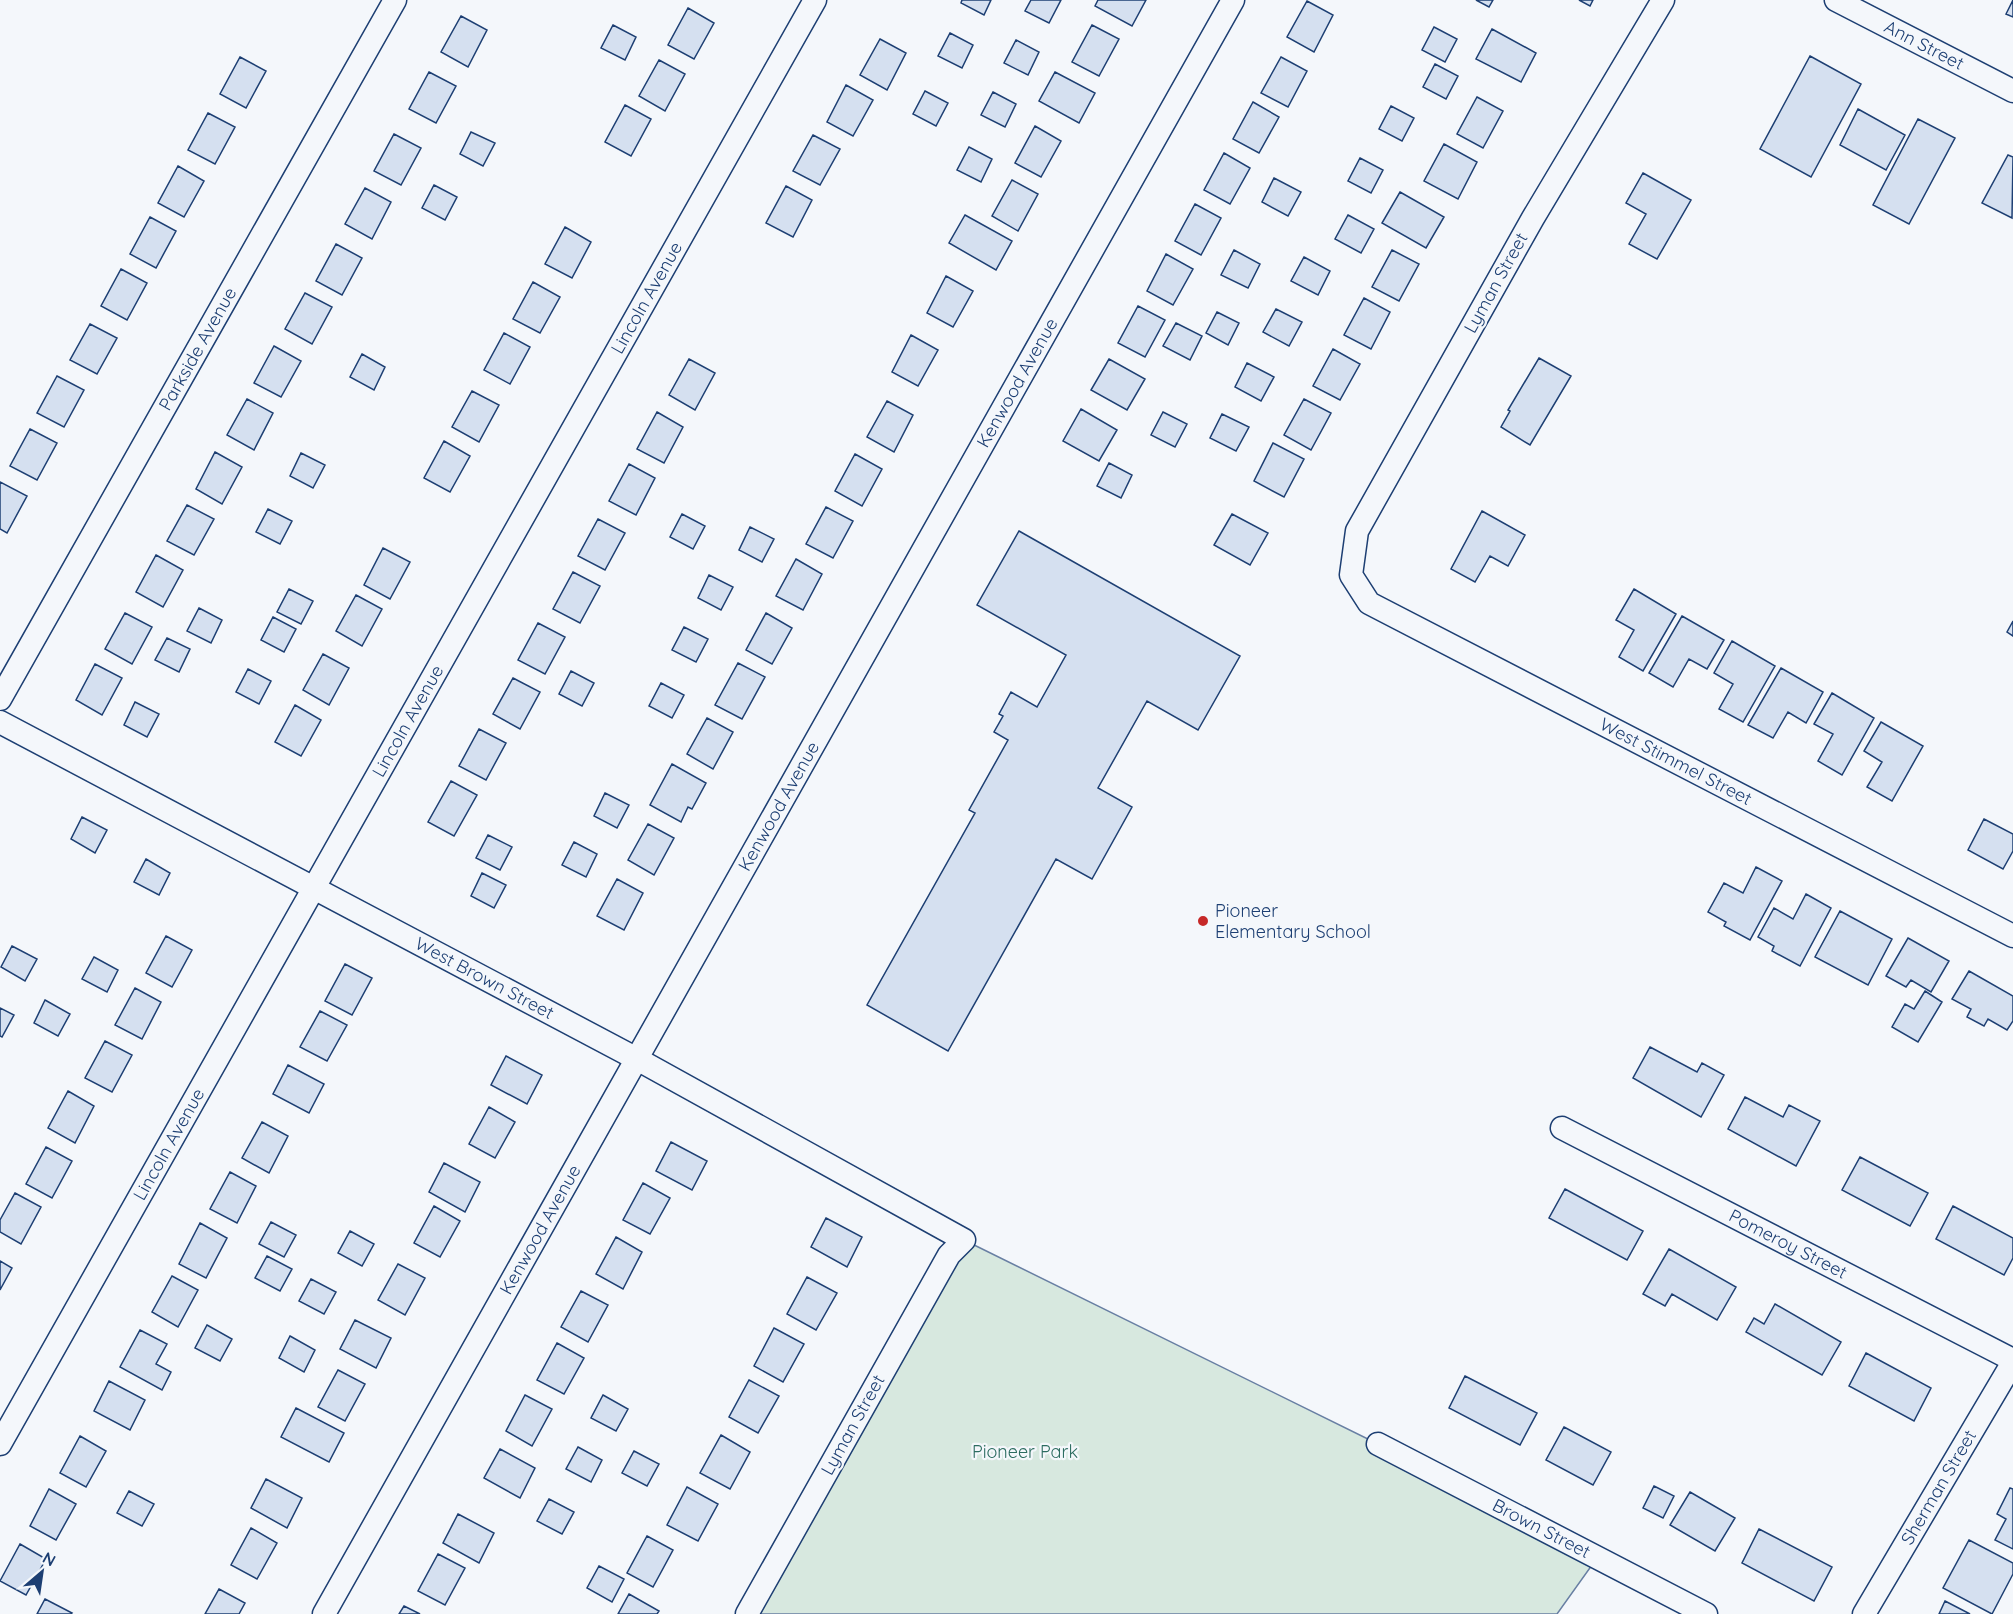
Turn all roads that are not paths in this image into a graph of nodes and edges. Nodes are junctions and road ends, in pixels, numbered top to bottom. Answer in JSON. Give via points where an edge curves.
{"nodes":[{"id":1,"x":395,"y":0,"type":"edge"},
{"id":2,"x":815,"y":0,"type":"edge"},
{"id":3,"x":1233,"y":0,"type":"edge"},
{"id":4,"x":1663,"y":0,"type":"edge"},
{"id":5,"x":1836,"y":0,"type":"edge"},
{"id":6,"x":2013,"y":91,"type":"edge"},
{"id":7,"x":1351,"y":575,"type":"joint"},
{"id":8,"x":0,"y":699,"type":"edge"},
{"id":9,"x":0,"y":722,"type":"edge"},
{"id":10,"x":314,"y":888,"type":"junction"},
{"id":11,"x":2013,"y":936,"type":"edge"},
{"id":12,"x":637,"y":1059,"type":"junction"},
{"id":13,"x":1562,"y":1128,"type":"dead end"},
{"id":14,"x":964,"y":1239,"type":"joint"},
{"id":15,"x":2013,"y":1361,"type":"edge"},
{"id":16,"x":0,"y":1444,"type":"edge"},
{"id":17,"x":1378,"y":1444,"type":"dead end"},
{"id":18,"x":324,"y":1614,"type":"edge"},
{"id":19,"x":747,"y":1614,"type":"edge"},
{"id":20,"x":1706,"y":1614,"type":"edge"},
{"id":21,"x":1864,"y":1614,"type":"edge"}],
"edges":[{"from":1,"to":8,"type":"street","name":"Parkside Avenue"},
{"from":2,"to":10,"type":"street","name":"Lincoln Avenue"},
{"from":3,"to":12,"type":"street","name":"Kenwood Avenue"},
{"from":4,"to":7,"type":"street","name":"Lyman Street","via":[[1527,228],[1357,531]]},
{"from":5,"to":6,"type":"street","name":"Ann Street"},
{"from":7,"to":11,"type":"street","name":"West Stimmel Street","via":[[1369,603]]},
{"from":9,"to":10,"type":"street","name":"West Brown Street"},
{"from":10,"to":12,"type":"street","name":"West Brown Street"},
{"from":10,"to":16,"type":"street","name":"Lincoln Avenue"},
{"from":12,"to":14,"type":"street","name":"West Brown Street"},
{"from":12,"to":18,"type":"street","name":"Kenwood Avenue"},
{"from":13,"to":15,"type":"street","name":"Pomeroy Street"},
{"from":14,"to":19,"type":"street","name":"Lyman Street","via":[[949,1256]]},
{"from":15,"to":21,"type":"street","name":"Sherman Street"},
{"from":17,"to":20,"type":"street","name":"Brown Street"}]}
